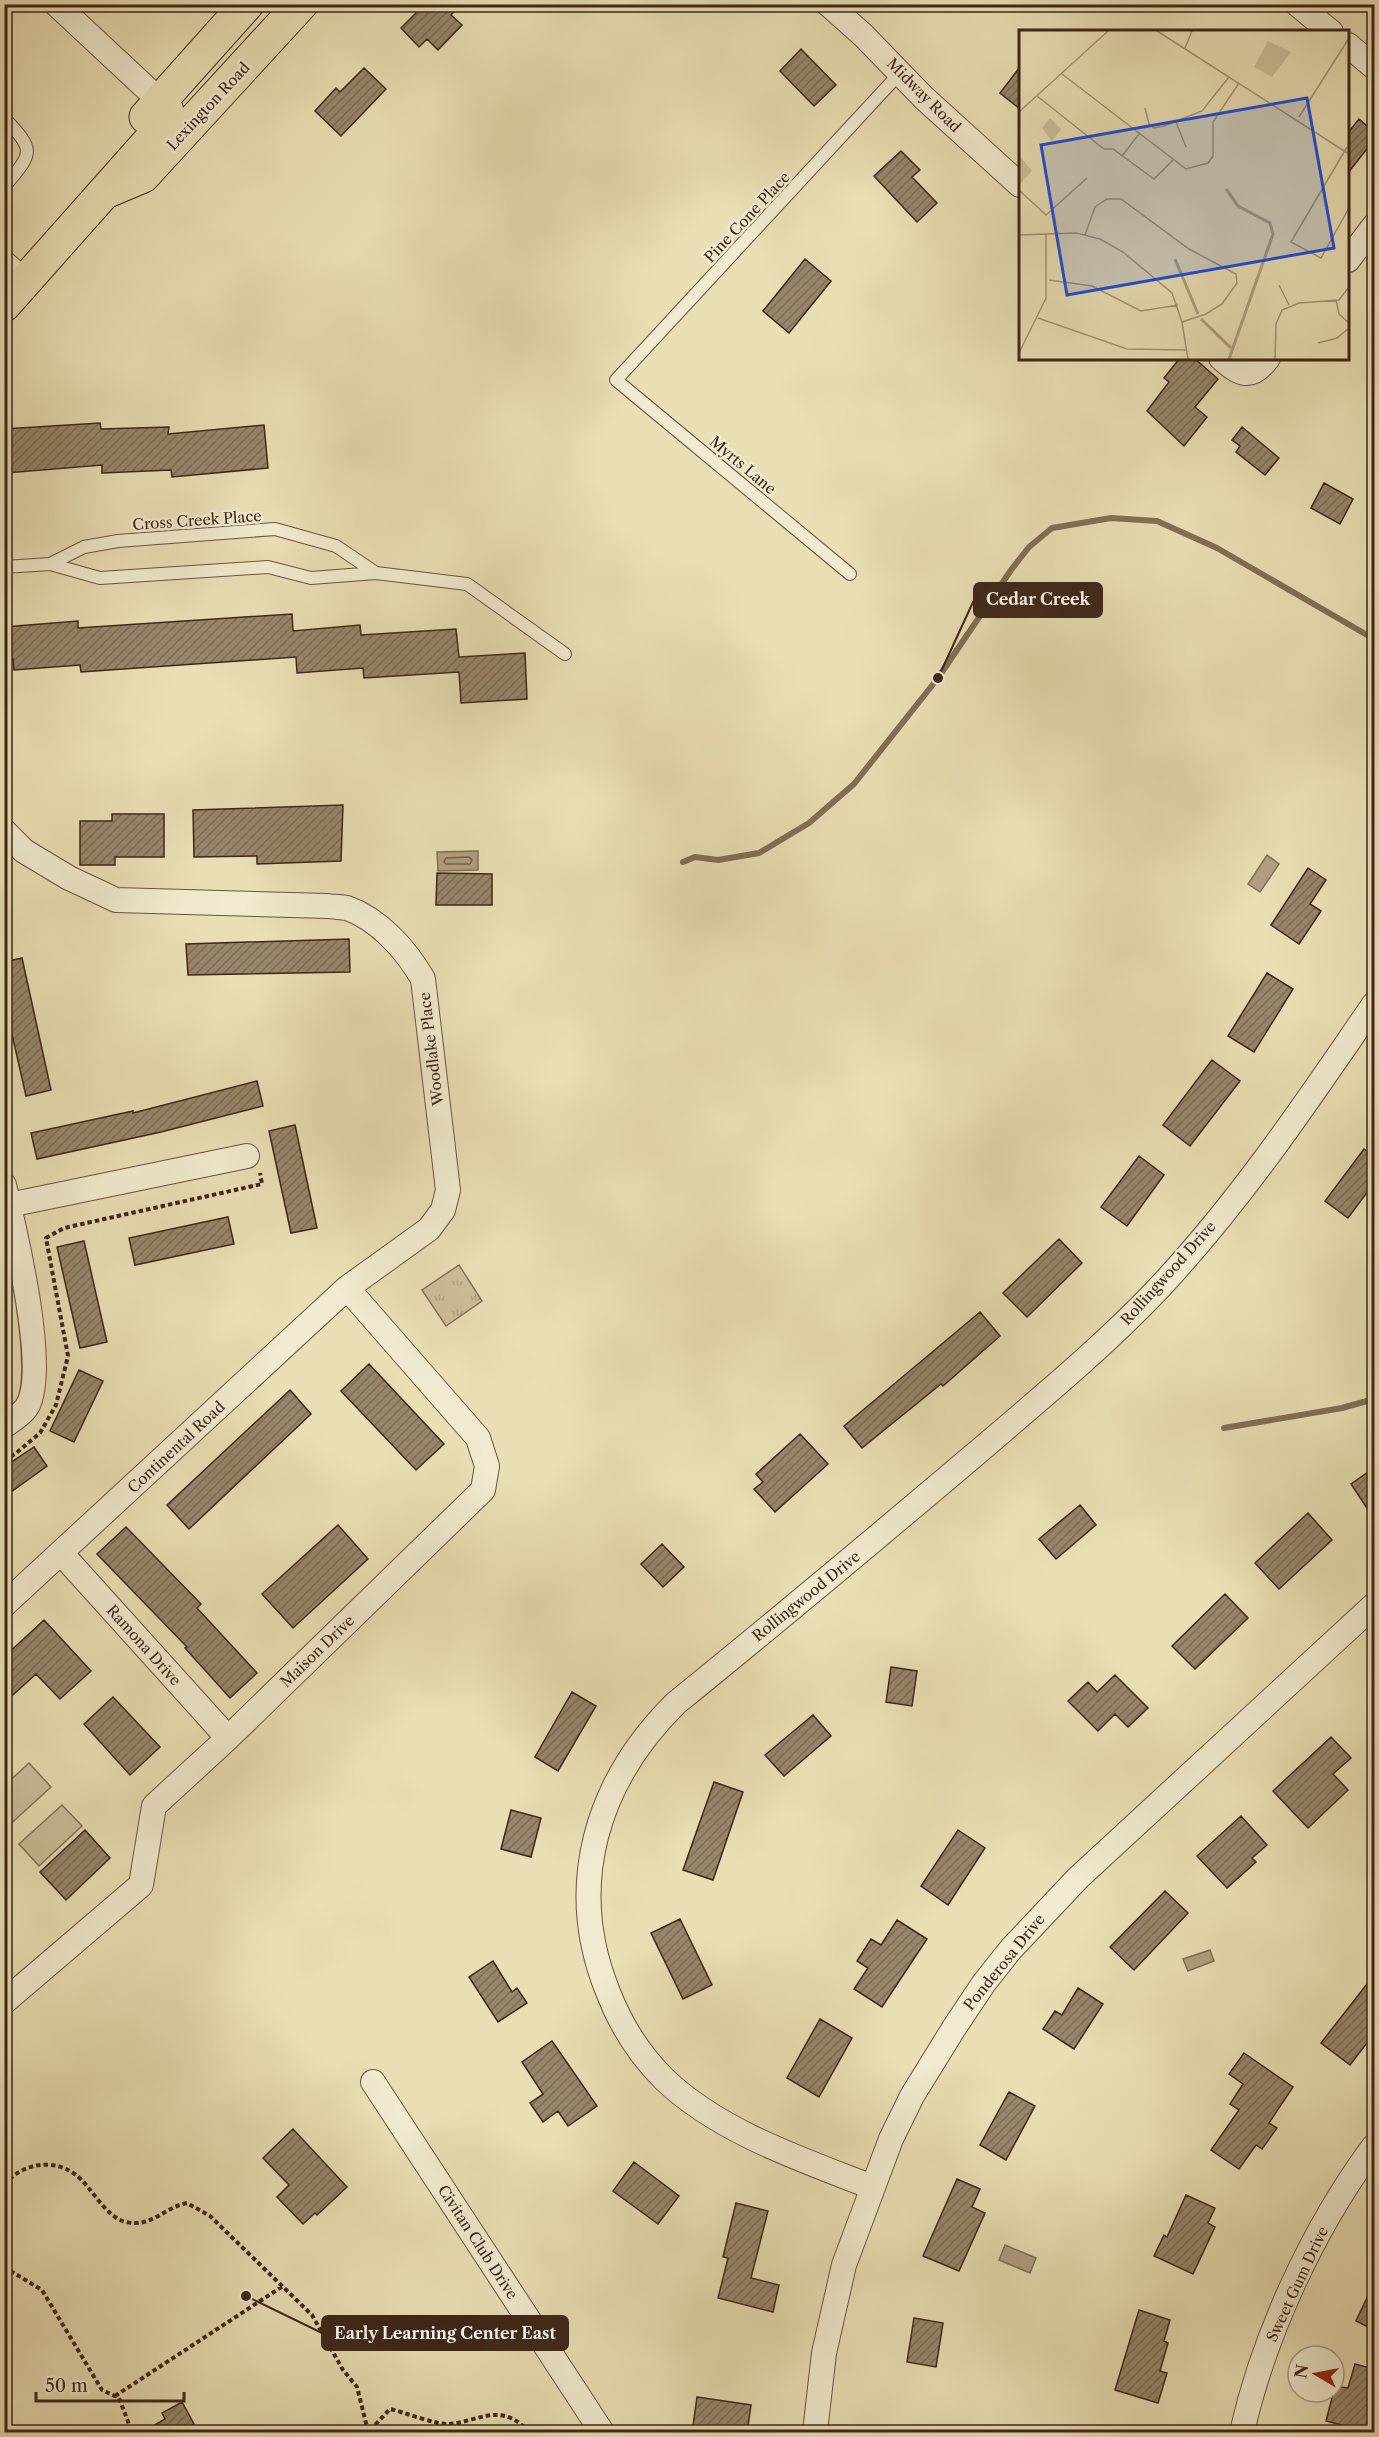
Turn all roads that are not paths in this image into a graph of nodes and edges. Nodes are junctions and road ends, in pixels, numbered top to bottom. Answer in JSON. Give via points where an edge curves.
{"nodes":[{"id":1,"x":11,"y":4,"type":"edge"},
{"id":2,"x":56,"y":4,"type":"edge"},
{"id":3,"x":143,"y":4,"type":"edge"},
{"id":4,"x":160,"y":4,"type":"edge"},
{"id":5,"x":247,"y":4,"type":"edge"},
{"id":6,"x":301,"y":4,"type":"edge"},
{"id":7,"x":572,"y":4,"type":"edge"},
{"id":8,"x":580,"y":4,"type":"edge"},
{"id":9,"x":828,"y":4,"type":"edge"},
{"id":10,"x":1297,"y":4,"type":"edge"},
{"id":11,"x":4,"y":11,"type":"edge"},
{"id":12,"x":1328,"y":30,"type":"edge"},
{"id":13,"x":1349,"y":47,"type":"edge"},
{"id":14,"x":204,"y":52,"type":"junction"},
{"id":15,"x":1374,"y":67,"type":"edge"},
{"id":16,"x":899,"y":74,"type":"junction"},
{"id":17,"x":160,"y":101,"type":"junction"},
{"id":18,"x":212,"y":103,"type":"junction"},
{"id":19,"x":4,"y":118,"type":"edge"},
{"id":20,"x":1019,"y":184,"type":"edge"},
{"id":21,"x":4,"y":187,"type":"edge"},
{"id":22,"x":105,"y":192,"type":"junction"},
{"id":23,"x":1374,"y":226,"type":"edge"},
{"id":24,"x":4,"y":255,"type":"edge"},
{"id":25,"x":1349,"y":257,"type":"edge"},
{"id":26,"x":30,"y":277,"type":"junction"},
{"id":27,"x":4,"y":305,"type":"edge"},
{"id":28,"x":1223,"y":360,"type":"edge"},
{"id":29,"x":1266,"y":360,"type":"edge"},
{"id":30,"x":616,"y":380,"type":"joint"},
{"id":31,"x":50,"y":564,"type":"junction"},
{"id":32,"x":4,"y":567,"type":"edge"},
{"id":33,"x":376,"y":573,"type":"junction"},
{"id":34,"x":850,"y":574,"type":"dead end"},
{"id":35,"x":565,"y":654,"type":"dead end"},
{"id":36,"x":4,"y":831,"type":"edge"},
{"id":37,"x":1374,"y":1004,"type":"edge"},
{"id":38,"x":253,"y":1160,"type":"road end"},
{"id":39,"x":7,"y":1195,"type":"edge"},
{"id":40,"x":347,"y":1288,"type":"junction"},
{"id":41,"x":4,"y":1426,"type":"edge"},
{"id":42,"x":61,"y":1553,"type":"junction"},
{"id":43,"x":4,"y":1605,"type":"edge"},
{"id":44,"x":1374,"y":1605,"type":"edge"},
{"id":45,"x":228,"y":1738,"type":"junction"},
{"id":46,"x":4,"y":2002,"type":"edge"},
{"id":47,"x":373,"y":2082,"type":"dead end"},
{"id":48,"x":1374,"y":2146,"type":"edge"},
{"id":49,"x":872,"y":2187,"type":"junction"},
{"id":50,"x":603,"y":2433,"type":"edge"},
{"id":51,"x":815,"y":2433,"type":"edge"},
{"id":52,"x":1242,"y":2433,"type":"edge"}],
"edges":[{"from":1,"to":11,"type":"lane"},
{"from":2,"to":17,"type":"street"},
{"from":3,"to":4,"type":"lane"},
{"from":5,"to":14,"type":"highway","name":"Lexington Road"},
{"from":6,"to":18,"type":"highway","name":"Lexington Road"},
{"from":7,"to":8,"type":"lane"},
{"from":9,"to":16,"type":"street","name":"Midway Road"},
{"from":10,"to":12,"type":"street"},
{"from":13,"to":15,"type":"street"},
{"from":14,"to":17,"type":"highway","name":"Lexington Road"},
{"from":14,"to":18,"type":"highway","via":[[200,88]]},
{"from":16,"to":20,"type":"street","name":"Midway Road"},
{"from":16,"to":30,"type":"lane","name":"Pine Cone Place"},
{"from":17,"to":22,"type":"highway","name":"Lexington Road","via":[[122,148]]},
{"from":18,"to":22,"type":"highway","name":"Lexington Road","via":[[143,176]]},
{"from":19,"to":21,"type":"lane","via":[[22,137],[27,159]]},
{"from":22,"to":26,"type":"highway","name":"Lexington Road"},
{"from":23,"to":25,"type":"street"},
{"from":24,"to":26,"type":"lane"},
{"from":26,"to":27,"type":"highway","name":"Lexington Road"},
{"from":28,"to":29,"type":"street","via":[[1248,374]]},
{"from":30,"to":34,"type":"lane","name":"Myrts Lane"},
{"from":31,"to":32,"type":"lane","name":"Cross Creek Place"},
{"from":31,"to":33,"type":"lane","name":"Cross Creek Place","via":[[100,578],[268,567],[311,578]]},
{"from":31,"to":33,"type":"lane","name":"Cross Creek Place","via":[[84,547],[118,541],[275,529],[336,546]]},
{"from":33,"to":35,"type":"lane","name":"Cross Creek Place","via":[[467,584]]},
{"from":36,"to":40,"type":"street","name":"Woodlake Place","via":[[24,852],[116,900],[347,908],[374,923],[409,955],[423,979],[448,1190],[443,1210],[429,1229]]},
{"from":37,"to":49,"type":"street","name":"Rollingwood Drive","via":[[1265,1160],[1116,1332],[857,1555],[676,1703],[637,1748],[605,1806],[590,1862],[590,1936],[618,2018],[637,2049],[665,2080],[735,2128],[779,2151]]},
{"from":38,"to":39,"type":"street"},
{"from":39,"to":41,"type":"street","via":[[31,1316],[35,1377],[26,1408]]},
{"from":40,"to":42,"type":"street","name":"Continental Road"},
{"from":40,"to":45,"type":"street","name":"Maison Drive","via":[[478,1438],[487,1466],[483,1490]]},
{"from":42,"to":43,"type":"street","name":"Continental Road"},
{"from":42,"to":45,"type":"street","name":"Ramona Drive"},
{"from":44,"to":49,"type":"street","name":"Ponderosa Drive","via":[[1078,1878],[1011,1949],[933,2060],[891,2139]]},
{"from":45,"to":46,"type":"street","name":"Maison Drive","via":[[154,1806],[141,1885]]},
{"from":47,"to":50,"type":"street","name":"Civitan Club Drive"},
{"from":48,"to":52,"type":"street","name":"Sweet Gum Drive","via":[[1334,2208],[1298,2277],[1258,2371]]},
{"from":49,"to":51,"type":"street","name":"Ponderosa Drive","via":[[833,2308]]}]}
